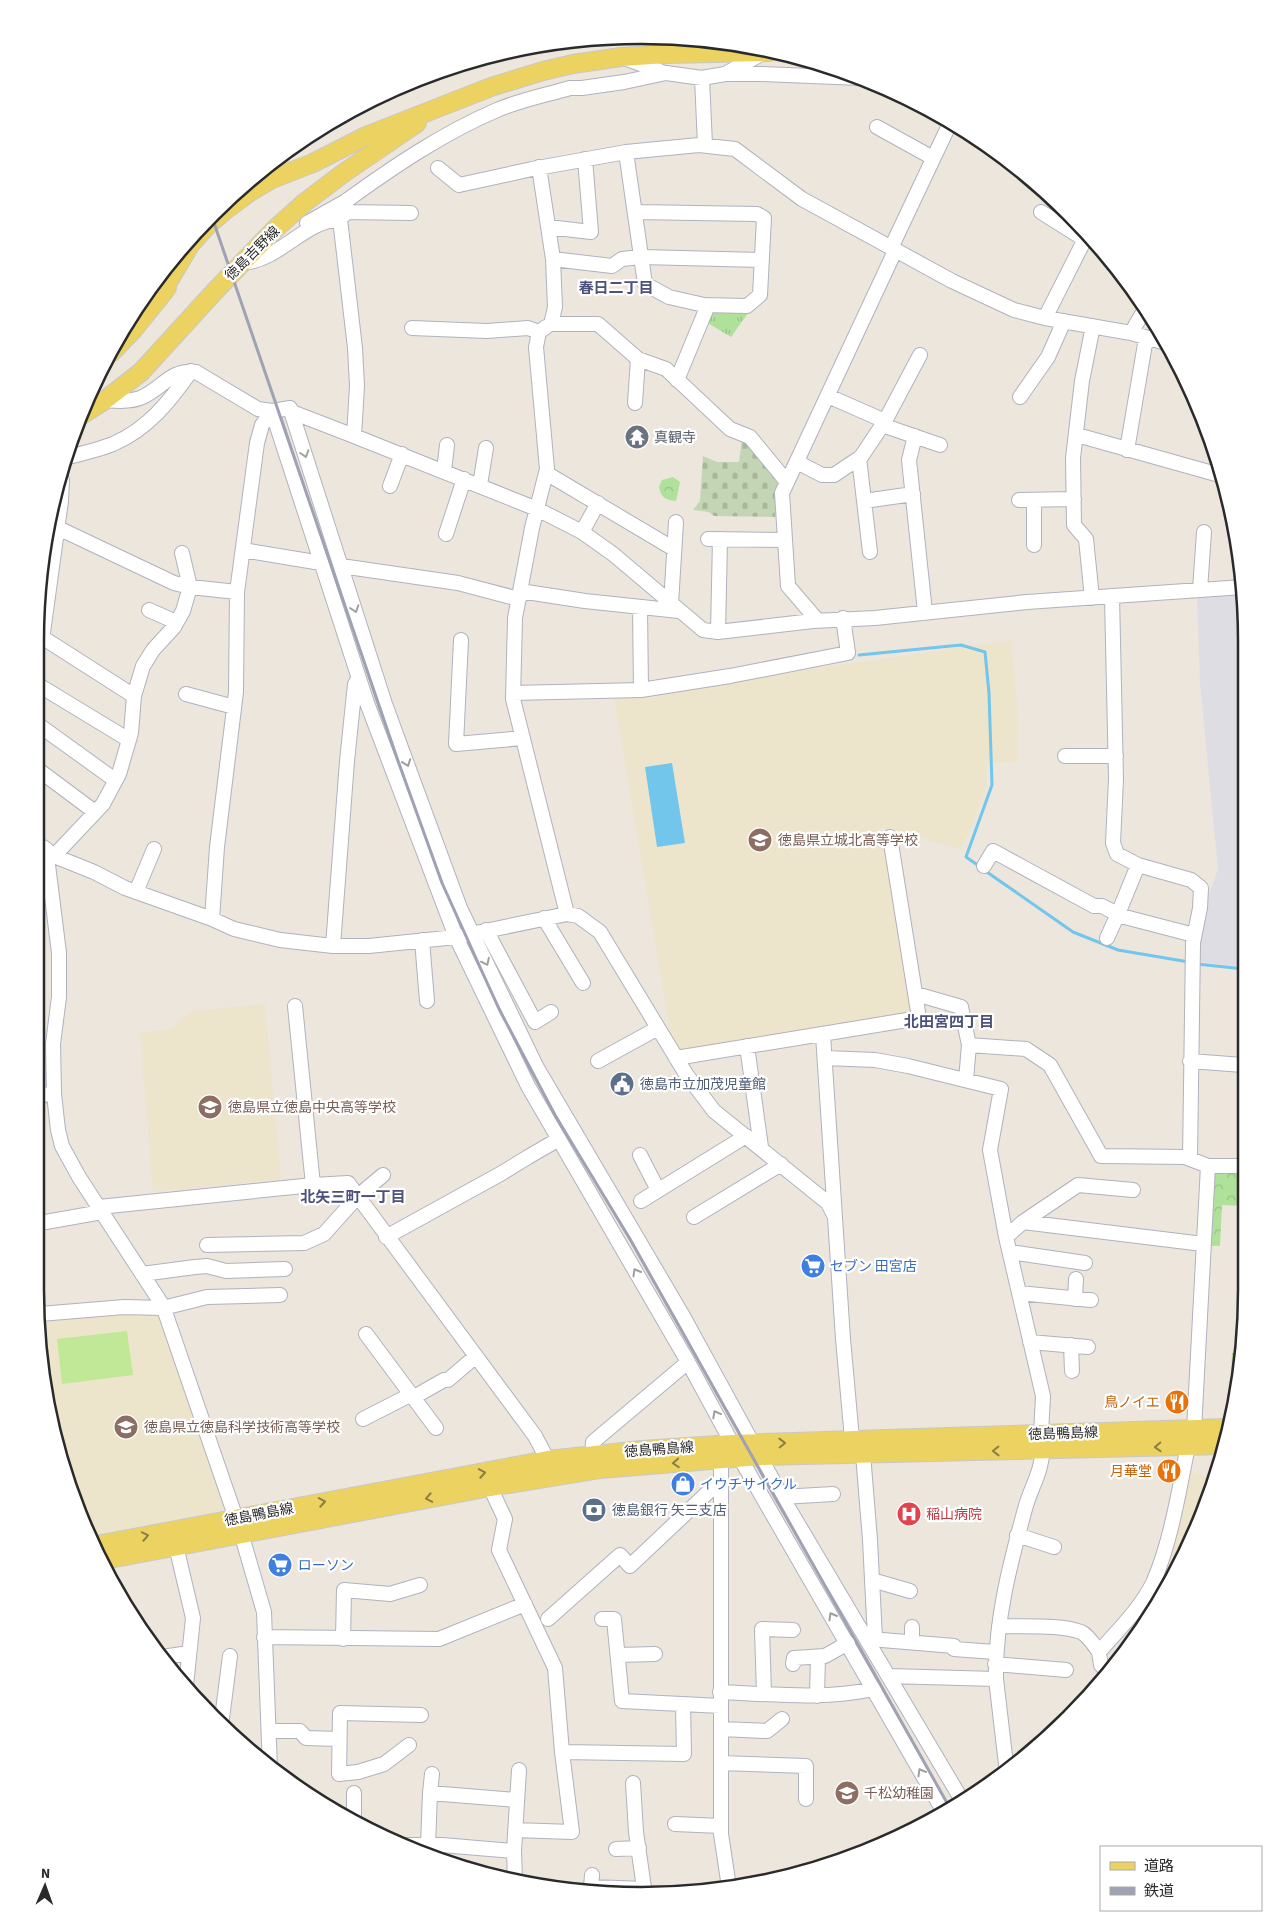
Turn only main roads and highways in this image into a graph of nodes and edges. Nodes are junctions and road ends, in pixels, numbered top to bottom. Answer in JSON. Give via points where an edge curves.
{"nodes":[{"id":1,"x":742,"y":52,"type":"edge"},
{"id":2,"x":440,"y":107,"type":"junction"},
{"id":3,"x":233,"y":205,"type":"edge"},
{"id":4,"x":181,"y":260,"type":"edge"},
{"id":5,"x":130,"y":333,"type":"edge"},
{"id":6,"x":90,"y":410,"type":"edge"},
{"id":7,"x":1222,"y":1430,"type":"edge"},
{"id":8,"x":1191,"y":1438,"type":"junction"},
{"id":9,"x":1218,"y":1444,"type":"edge"},
{"id":10,"x":736,"y":1451,"type":"junction"},
{"id":11,"x":238,"y":1526,"type":"junction"},
{"id":12,"x":101,"y":1545,"type":"edge"},
{"id":13,"x":108,"y":1559,"type":"edge"}],
"edges":[{"from":1,"to":2,"type":"main road","name":"徳島吉野線","via":[[621,57],[543,71]]},
{"from":2,"to":3,"type":"main road","name":"徳島吉野線","via":[[366,136],[272,180]]},
{"from":2,"to":6,"type":"main road","name":"徳島吉野線","via":[[304,203],[214,291],[141,372]]},
{"from":4,"to":5,"type":"main road","name":"徳島吉野線","via":[[160,296]]},
{"from":7,"to":8,"type":"main road","name":"徳島鴨島線"},
{"from":8,"to":9,"type":"main road","name":"徳島鴨島線"},
{"from":8,"to":10,"type":"main road","name":"徳島鴨島線"},
{"from":10,"to":11,"type":"main road","name":"徳島鴨島線","one_way":true,"via":[[720,1460],[556,1476]]},
{"from":11,"to":10,"type":"main road","name":"徳島鴨島線","one_way":true,"via":[[548,1460],[592,1454]]},
{"from":12,"to":11,"type":"main road","name":"徳島鴨島線","one_way":true},
{"from":11,"to":13,"type":"main road","name":"徳島鴨島線","via":[[176,1546]]}]}
